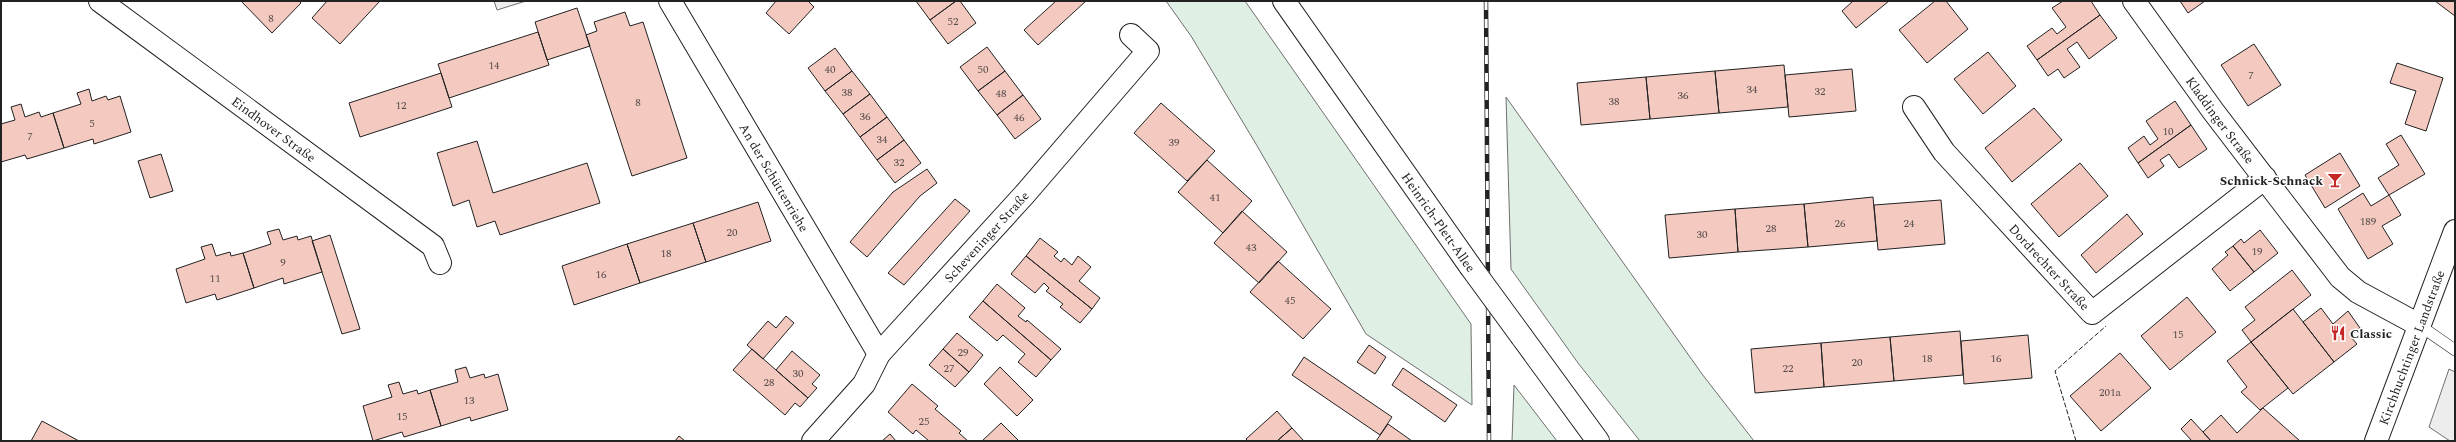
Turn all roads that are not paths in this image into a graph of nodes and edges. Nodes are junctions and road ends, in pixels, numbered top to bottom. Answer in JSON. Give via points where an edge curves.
{"nodes":[{"id":1,"x":100,"y":1,"type":"edge"},
{"id":2,"x":670,"y":1,"type":"edge"},
{"id":3,"x":1284,"y":1,"type":"edge"},
{"id":4,"x":2134,"y":1,"type":"edge"},
{"id":5,"x":1131,"y":35,"type":"dead end"},
{"id":6,"x":1914,"y":107,"type":"dead end"},
{"id":7,"x":2265,"y":178,"type":"junction"},
{"id":8,"x":2455,"y":231,"type":"edge"},
{"id":9,"x":440,"y":263,"type":"dead end"},
{"id":10,"x":2419,"y":325,"type":"junction"},
{"id":11,"x":2455,"y":350,"type":"edge"},
{"id":12,"x":879,"y":354,"type":"junction"},
{"id":13,"x":813,"y":441,"type":"edge"},
{"id":14,"x":1598,"y":441,"type":"edge"},
{"id":15,"x":2376,"y":441,"type":"edge"}],
"edges":[{"from":1,"to":9,"type":"street","name":"Eindhover Straße","via":[[433,246]]},
{"from":2,"to":12,"type":"street","name":"An der Schüttenriehe"},
{"from":3,"to":14,"type":"street","name":"Heinrich-Plett-Allee","bridge":true,"via":[[1470,266]]},
{"from":4,"to":7,"type":"street","name":"Kladdinger Straße"},
{"from":5,"to":12,"type":"street","name":"Scheveninger Straße","via":[[1148,51],[1024,195]]},
{"from":6,"to":7,"type":"street","name":"Dordrechter Straße","via":[[1944,152],[2092,312]]},
{"from":7,"to":10,"type":"street","name":"Kladdinger Straße","via":[[2340,277],[2358,292]]},
{"from":8,"to":10,"type":"street","name":"Kirchhuchtinger Landstraße"},
{"from":10,"to":11,"type":"lane"},
{"from":10,"to":15,"type":"street","name":"Kirchhuchtinger Landstraße"},
{"from":12,"to":13,"type":"street","name":"Scheveninger Straße","via":[[864,384]]}]}
